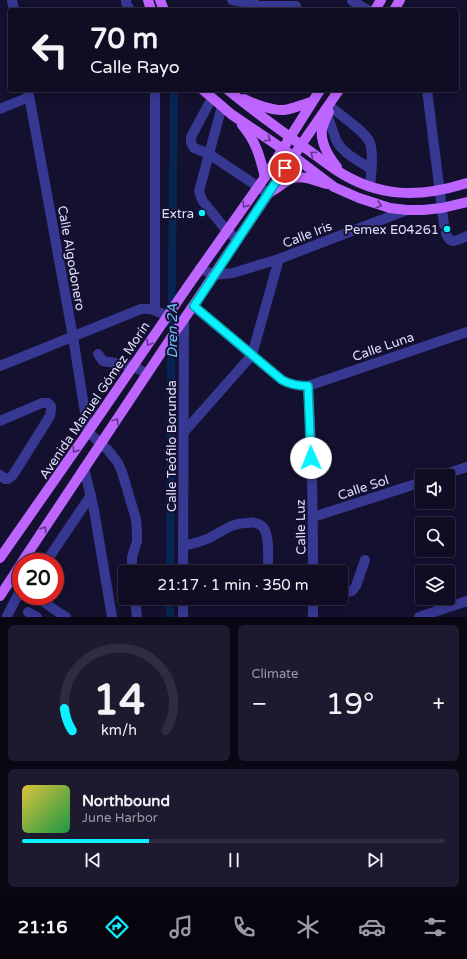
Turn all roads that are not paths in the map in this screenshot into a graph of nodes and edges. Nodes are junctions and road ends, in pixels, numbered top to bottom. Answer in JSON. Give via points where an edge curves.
{"nodes":[{"id":1,"x":232,"y":0,"type":"edge"},
{"id":2,"x":352,"y":1,"type":"dead end"},
{"id":3,"x":296,"y":6,"type":"dead end"},
{"id":4,"x":364,"y":8,"type":"edge"},
{"id":5,"x":154,"y":92,"type":"edge"},
{"id":6,"x":206,"y":92,"type":"edge"},
{"id":7,"x":230,"y":92,"type":"edge"},
{"id":8,"x":318,"y":92,"type":"edge"},
{"id":9,"x":427,"y":92,"type":"edge"},
{"id":10,"x":337,"y":93,"type":"edge"},
{"id":11,"x":28,"y":94,"type":"edge"},
{"id":12,"x":212,"y":98,"type":"junction"},
{"id":13,"x":311,"y":102,"type":"junction"},
{"id":14,"x":222,"y":106,"type":"junction"},
{"id":15,"x":0,"y":109,"type":"edge"},
{"id":16,"x":329,"y":111,"type":"junction"},
{"id":17,"x":231,"y":114,"type":"junction"},
{"id":18,"x":290,"y":137,"type":"junction"},
{"id":19,"x":301,"y":145,"type":"junction"},
{"id":20,"x":282,"y":149,"type":"junction"},
{"id":21,"x":209,"y":154,"type":"junction"},
{"id":22,"x":293,"y":156,"type":"junction"},
{"id":23,"x":371,"y":169,"type":"junction"},
{"id":24,"x":342,"y":173,"type":"junction"},
{"id":25,"x":265,"y":177,"type":"junction"},
{"id":26,"x":467,"y":183,"type":"edge"},
{"id":27,"x":258,"y":187,"type":"junction"},
{"id":28,"x":334,"y":187,"type":"junction"},
{"id":29,"x":370,"y":187,"type":"junction"},
{"id":30,"x":440,"y":190,"type":"junction"},
{"id":31,"x":269,"y":194,"type":"junction"},
{"id":32,"x":467,"y":202,"type":"edge"},
{"id":33,"x":442,"y":208,"type":"junction"},
{"id":34,"x":407,"y":210,"type":"junction"},
{"id":35,"x":227,"y":231,"type":"junction"},
{"id":36,"x":467,"y":236,"type":"edge"},
{"id":37,"x":238,"y":240,"type":"junction"},
{"id":38,"x":279,"y":259,"type":"junction"},
{"id":39,"x":200,"y":268,"type":"junction"},
{"id":40,"x":214,"y":275,"type":"junction"},
{"id":41,"x":194,"y":306,"type":"junction"},
{"id":42,"x":155,"y":310,"type":"junction"},
{"id":43,"x":169,"y":314,"type":"junction"},
{"id":44,"x":184,"y":320,"type":"junction"},
{"id":45,"x":467,"y":332,"type":"edge"},
{"id":46,"x":73,"y":337,"type":"junction"},
{"id":47,"x":98,"y":354,"type":"dead end"},
{"id":48,"x":252,"y":355,"type":"junction"},
{"id":49,"x":0,"y":366,"type":"edge"},
{"id":50,"x":133,"y":366,"type":"junction"},
{"id":51,"x":147,"y":374,"type":"junction"},
{"id":52,"x":308,"y":386,"type":"junction"},
{"id":53,"x":0,"y":421,"type":"edge"},
{"id":54,"x":88,"y":432,"type":"junction"},
{"id":55,"x":184,"y":432,"type":"junction"},
{"id":56,"x":101,"y":444,"type":"junction"},
{"id":57,"x":467,"y":467,"type":"edge"},
{"id":58,"x":84,"y":468,"type":"junction"},
{"id":59,"x":455,"y":471,"type":"edge"},
{"id":60,"x":4,"y":477,"type":"edge"},
{"id":61,"x":415,"y":484,"type":"edge"},
{"id":62,"x":90,"y":496,"type":"junction"},
{"id":63,"x":313,"y":517,"type":"junction"},
{"id":64,"x":183,"y":546,"type":"junction"},
{"id":65,"x":29,"y":553,"type":"edge"},
{"id":66,"x":52,"y":553,"type":"edge"},
{"id":67,"x":0,"y":558,"type":"edge"},
{"id":68,"x":365,"y":560,"type":"dead end"},
{"id":69,"x":132,"y":565,"type":"edge"},
{"id":70,"x":183,"y":565,"type":"edge"},
{"id":71,"x":268,"y":565,"type":"edge"},
{"id":72,"x":313,"y":565,"type":"edge"},
{"id":73,"x":12,"y":578,"type":"edge"},
{"id":74,"x":348,"y":592,"type":"edge"},
{"id":75,"x":1,"y":594,"type":"edge"},
{"id":76,"x":467,"y":601,"type":"edge"},
{"id":77,"x":12,"y":604,"type":"edge"},
{"id":78,"x":136,"y":605,"type":"edge"},
{"id":79,"x":183,"y":605,"type":"edge"},
{"id":80,"x":315,"y":605,"type":"edge"},
{"id":81,"x":51,"y":613,"type":"edge"},
{"id":82,"x":5,"y":615,"type":"edge"},
{"id":83,"x":66,"y":617,"type":"edge"},
{"id":84,"x":112,"y":617,"type":"edge"},
{"id":85,"x":137,"y":617,"type":"edge"},
{"id":86,"x":183,"y":617,"type":"edge"},
{"id":87,"x":313,"y":617,"type":"edge"},
{"id":88,"x":419,"y":617,"type":"edge"}],
"edges":[{"from":1,"to":3,"type":"street","via":[[258,5]]},
{"from":2,"to":4,"type":"street"},
{"from":5,"to":42,"type":"street"},
{"from":6,"to":12,"type":"main road"},
{"from":7,"to":13,"type":"main road","via":[[247,100],[284,110]]},
{"from":7,"to":18,"type":"main road"},
{"from":8,"to":13,"type":"main road","name":"Avenida Manuel Gómez Morín"},
{"from":9,"to":30,"type":"street"},
{"from":10,"to":16,"type":"main road"},
{"from":10,"to":19,"type":"main road"},
{"from":11,"to":15,"type":"street"},
{"from":11,"to":46,"type":"street","name":"Calle Algodonero"},
{"from":12,"to":14,"type":"main road"},
{"from":12,"to":21,"type":"street","via":[[190,138],[194,148]]},
{"from":13,"to":18,"type":"main road","name":"Avenida Manuel Gómez Morín"},
{"from":14,"to":17,"type":"main road"},
{"from":14,"to":21,"type":"street"},
{"from":16,"to":23,"type":"street","via":[[341,147]]},
{"from":16,"to":23,"type":"street","via":[[360,130],[370,142]]},
{"from":16,"to":24,"type":"main road","via":[[322,139],[330,158]]},
{"from":17,"to":20,"type":"main road","one_way":true},
{"from":17,"to":25,"type":"main road","via":[[253,140]]},
{"from":18,"to":19,"type":"main road"},
{"from":18,"to":20,"type":"main road","name":"Avenida Manuel Gómez Morín"},
{"from":19,"to":22,"type":"main road"},
{"from":24,"to":19,"type":"main road","one_way":true},
{"from":20,"to":22,"type":"main road"},
{"from":20,"to":25,"type":"main road","name":"Avenida Manuel Gómez Morín"},
{"from":21,"to":27,"type":"street"},
{"from":21,"to":35,"type":"street","via":[[199,191],[202,200]]},
{"from":22,"to":28,"type":"main road"},
{"from":22,"to":31,"type":"main road"},
{"from":23,"to":29,"type":"street"},
{"from":24,"to":29,"type":"main road"},
{"from":25,"to":27,"type":"main road","name":"Avenida Manuel Gómez Morín"},
{"from":26,"to":30,"type":"main road"},
{"from":27,"to":31,"type":"street"},
{"from":27,"to":35,"type":"main road","name":"Avenida Manuel Gómez Morín","one_way":true},
{"from":28,"to":31,"type":"main road","via":[[298,177]]},
{"from":28,"to":34,"type":"main road","one_way":true,"via":[[376,204]]},
{"from":29,"to":30,"type":"main road","via":[[408,194]]},
{"from":30,"to":33,"type":"street"},
{"from":31,"to":37,"type":"main road"},
{"from":32,"to":33,"type":"main road"},
{"from":33,"to":34,"type":"main road"},
{"from":33,"to":36,"type":"street","via":[[448,238],[456,241]]},
{"from":34,"to":38,"type":"street","name":"Calle Iris"},
{"from":35,"to":37,"type":"street"},
{"from":35,"to":39,"type":"main road","name":"Avenida Manuel Gómez Morín"},
{"from":37,"to":40,"type":"main road"},
{"from":38,"to":40,"type":"street","name":"Calle Iris","via":[[233,273]]},
{"from":38,"to":48,"type":"street"},
{"from":39,"to":40,"type":"street"},
{"from":39,"to":43,"type":"main road","name":"Avenida Manuel Gómez Morín"},
{"from":40,"to":41,"type":"main road"},
{"from":41,"to":44,"type":"main road"},
{"from":41,"to":48,"type":"street"},
{"from":42,"to":43,"type":"street"},
{"from":42,"to":46,"type":"street","via":[[141,309]]},
{"from":43,"to":50,"type":"main road","name":"Avenida Manuel Gómez Morín","one_way":true},
{"from":44,"to":51,"type":"main road"},
{"from":44,"to":55,"type":"street","name":"Calle Teófilo Borunda"},
{"from":45,"to":52,"type":"street","name":"Calle Luna"},
{"from":46,"to":49,"type":"street"},
{"from":46,"to":54,"type":"street","name":"Calle Algodonero"},
{"from":47,"to":50,"type":"street","via":[[105,362]]},
{"from":48,"to":52,"type":"street","via":[[282,380],[298,386]]},
{"from":48,"to":55,"type":"street"},
{"from":50,"to":51,"type":"street"},
{"from":50,"to":54,"type":"main road","name":"Avenida Manuel Gómez Morín"},
{"from":56,"to":51,"type":"main road","one_way":true},
{"from":52,"to":63,"type":"street","name":"Calle Luz"},
{"from":53,"to":60,"type":"street","via":[[42,403],[51,406],[50,416],[13,475]]},
{"from":54,"to":56,"type":"street"},
{"from":54,"to":67,"type":"main road","name":"Avenida Manuel Gómez Morín","one_way":true},
{"from":55,"to":64,"type":"street","name":"Calle Teófilo Borunda"},
{"from":56,"to":58,"type":"main road"},
{"from":56,"to":69,"type":"street","via":[[114,456],[122,472],[136,519],[137,541]]},
{"from":57,"to":59,"type":"street"},
{"from":58,"to":62,"type":"street"},
{"from":65,"to":58,"type":"main road","one_way":true},
{"from":61,"to":63,"type":"street","name":"Calle Sol"},
{"from":62,"to":66,"type":"street"},
{"from":62,"to":84,"type":"street"},
{"from":63,"to":72,"type":"street","name":"Calle Luz"},
{"from":64,"to":70,"type":"street","name":"Calle Teófilo Borunda"},
{"from":64,"to":71,"type":"street","via":[[206,539],[233,525],[254,522],[262,526],[266,533]]},
{"from":68,"to":74,"type":"street","via":[[356,586]]},
{"from":73,"to":75,"type":"main road"},
{"from":76,"to":88,"type":"street"},
{"from":77,"to":82,"type":"street"},
{"from":78,"to":85,"type":"street"},
{"from":79,"to":86,"type":"street"},
{"from":80,"to":87,"type":"street"},
{"from":81,"to":83,"type":"street"}]}
